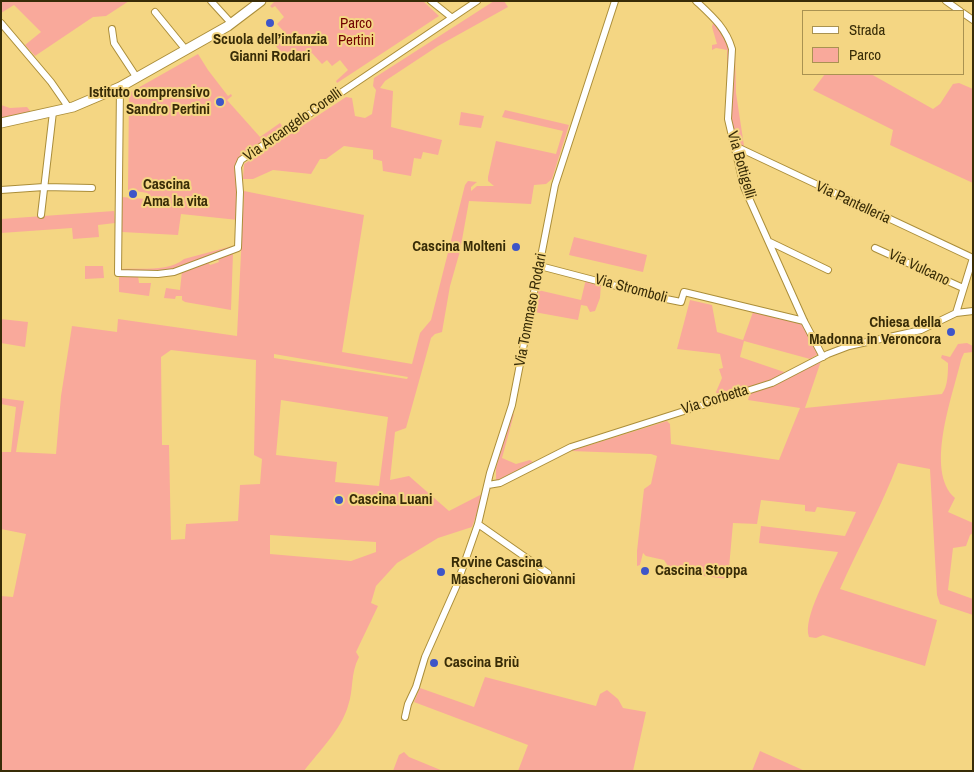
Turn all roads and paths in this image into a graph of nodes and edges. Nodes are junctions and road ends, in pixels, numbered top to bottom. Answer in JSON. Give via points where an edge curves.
{"nodes":[{"id":1,"x":211,"y":1,"type":"edge"},
{"id":2,"x":261,"y":1,"type":"edge"},
{"id":3,"x":431,"y":1,"type":"edge"},
{"id":4,"x":478,"y":1,"type":"edge"},
{"id":5,"x":614,"y":1,"type":"edge"},
{"id":6,"x":696,"y":1,"type":"edge"},
{"id":7,"x":946,"y":1,"type":"edge"},
{"id":8,"x":958,"y":10,"type":"edge"},
{"id":9,"x":155,"y":12,"type":"dead end"},
{"id":10,"x":451,"y":17,"type":"junction"},
{"id":11,"x":1,"y":23,"type":"edge"},
{"id":12,"x":232,"y":24,"type":"junction"},
{"id":13,"x":112,"y":29,"type":"dead end"},
{"id":14,"x":186,"y":50,"type":"junction"},
{"id":15,"x":137,"y":78,"type":"junction"},
{"id":16,"x":120,"y":87,"type":"junction"},
{"id":17,"x":69,"y":108,"type":"junction"},
{"id":18,"x":53,"y":112,"type":"junction"},
{"id":19,"x":1,"y":123,"type":"edge"},
{"id":20,"x":735,"y":146,"type":"junction"},
{"id":21,"x":44,"y":187,"type":"junction"},
{"id":22,"x":92,"y":188,"type":"dead end"},
{"id":23,"x":1,"y":190,"type":"edge"},
{"id":24,"x":41,"y":215,"type":"dead end"},
{"id":25,"x":770,"y":242,"type":"junction"},
{"id":26,"x":876,"y":248,"type":"dead end"},
{"id":27,"x":973,"y":258,"type":"edge"},
{"id":28,"x":540,"y":266,"type":"junction"},
{"id":29,"x":828,"y":270,"type":"dead end"},
{"id":30,"x":963,"y":288,"type":"junction"},
{"id":31,"x":973,"y":311,"type":"edge"},
{"id":32,"x":959,"y":313,"type":"junction"},
{"id":33,"x":804,"y":321,"type":"junction"},
{"id":34,"x":823,"y":356,"type":"junction"},
{"id":35,"x":488,"y":485,"type":"junction"},
{"id":36,"x":478,"y":524,"type":"junction"},
{"id":37,"x":548,"y":573,"type":"dead end"},
{"id":38,"x":405,"y":717,"type":"dead end"}],
"edges":[{"from":1,"to":12,"type":"street"},
{"from":2,"to":12,"type":"street"},
{"from":3,"to":10,"type":"street"},
{"from":4,"to":10,"type":"street"},
{"from":5,"to":28,"type":"street","name":"Via Tommaso Rodari","via":[[555,185]]},
{"from":6,"to":20,"type":"street","name":"Via Bottigelli","via":[[722,26],[732,49],[728,119]]},
{"from":7,"to":8,"type":"street"},
{"from":9,"to":14,"type":"street"},
{"from":10,"to":16,"type":"street","name":"Via Arcangelo Corelli","via":[[241,160],[238,167],[238,248],[174,272],[118,273]]},
{"from":11,"to":17,"type":"street"},
{"from":12,"to":14,"type":"street"},
{"from":13,"to":15,"type":"street","via":[[114,44]]},
{"from":14,"to":15,"type":"street"},
{"from":15,"to":16,"type":"street"},
{"from":16,"to":17,"type":"street"},
{"from":17,"to":18,"type":"street"},
{"from":18,"to":19,"type":"street"},
{"from":18,"to":21,"type":"street"},
{"from":20,"to":25,"type":"street","name":"Via Bottigelli","via":[[744,187]]},
{"from":20,"to":27,"type":"street","name":"Via Pantelleria"},
{"from":21,"to":22,"type":"street"},
{"from":21,"to":23,"type":"street"},
{"from":21,"to":24,"type":"street"},
{"from":25,"to":29,"type":"street"},
{"from":25,"to":33,"type":"street","name":"Via Bottigelli"},
{"from":26,"to":30,"type":"street","name":"Via Vulcano"},
{"from":27,"to":30,"type":"street"},
{"from":28,"to":33,"type":"street","name":"Via Stromboli","via":[[681,302],[684,292]]},
{"from":28,"to":35,"type":"street","name":"Via Tommaso Rodari","via":[[512,405]]},
{"from":30,"to":32,"type":"street"},
{"from":31,"to":32,"type":"street"},
{"from":32,"to":34,"type":"street","name":"Via Corbetta","via":[[921,330],[860,343]]},
{"from":33,"to":34,"type":"street","name":"Via Bottigelli"},
{"from":34,"to":35,"type":"street","name":"Via Corbetta","via":[[772,383],[571,447],[500,483]]},
{"from":35,"to":36,"type":"street","name":"Via Tommaso Rodari"},
{"from":36,"to":37,"type":"street"},
{"from":36,"to":38,"type":"street","name":"Via Tommaso Rodari","via":[[443,618],[425,656]]}]}
